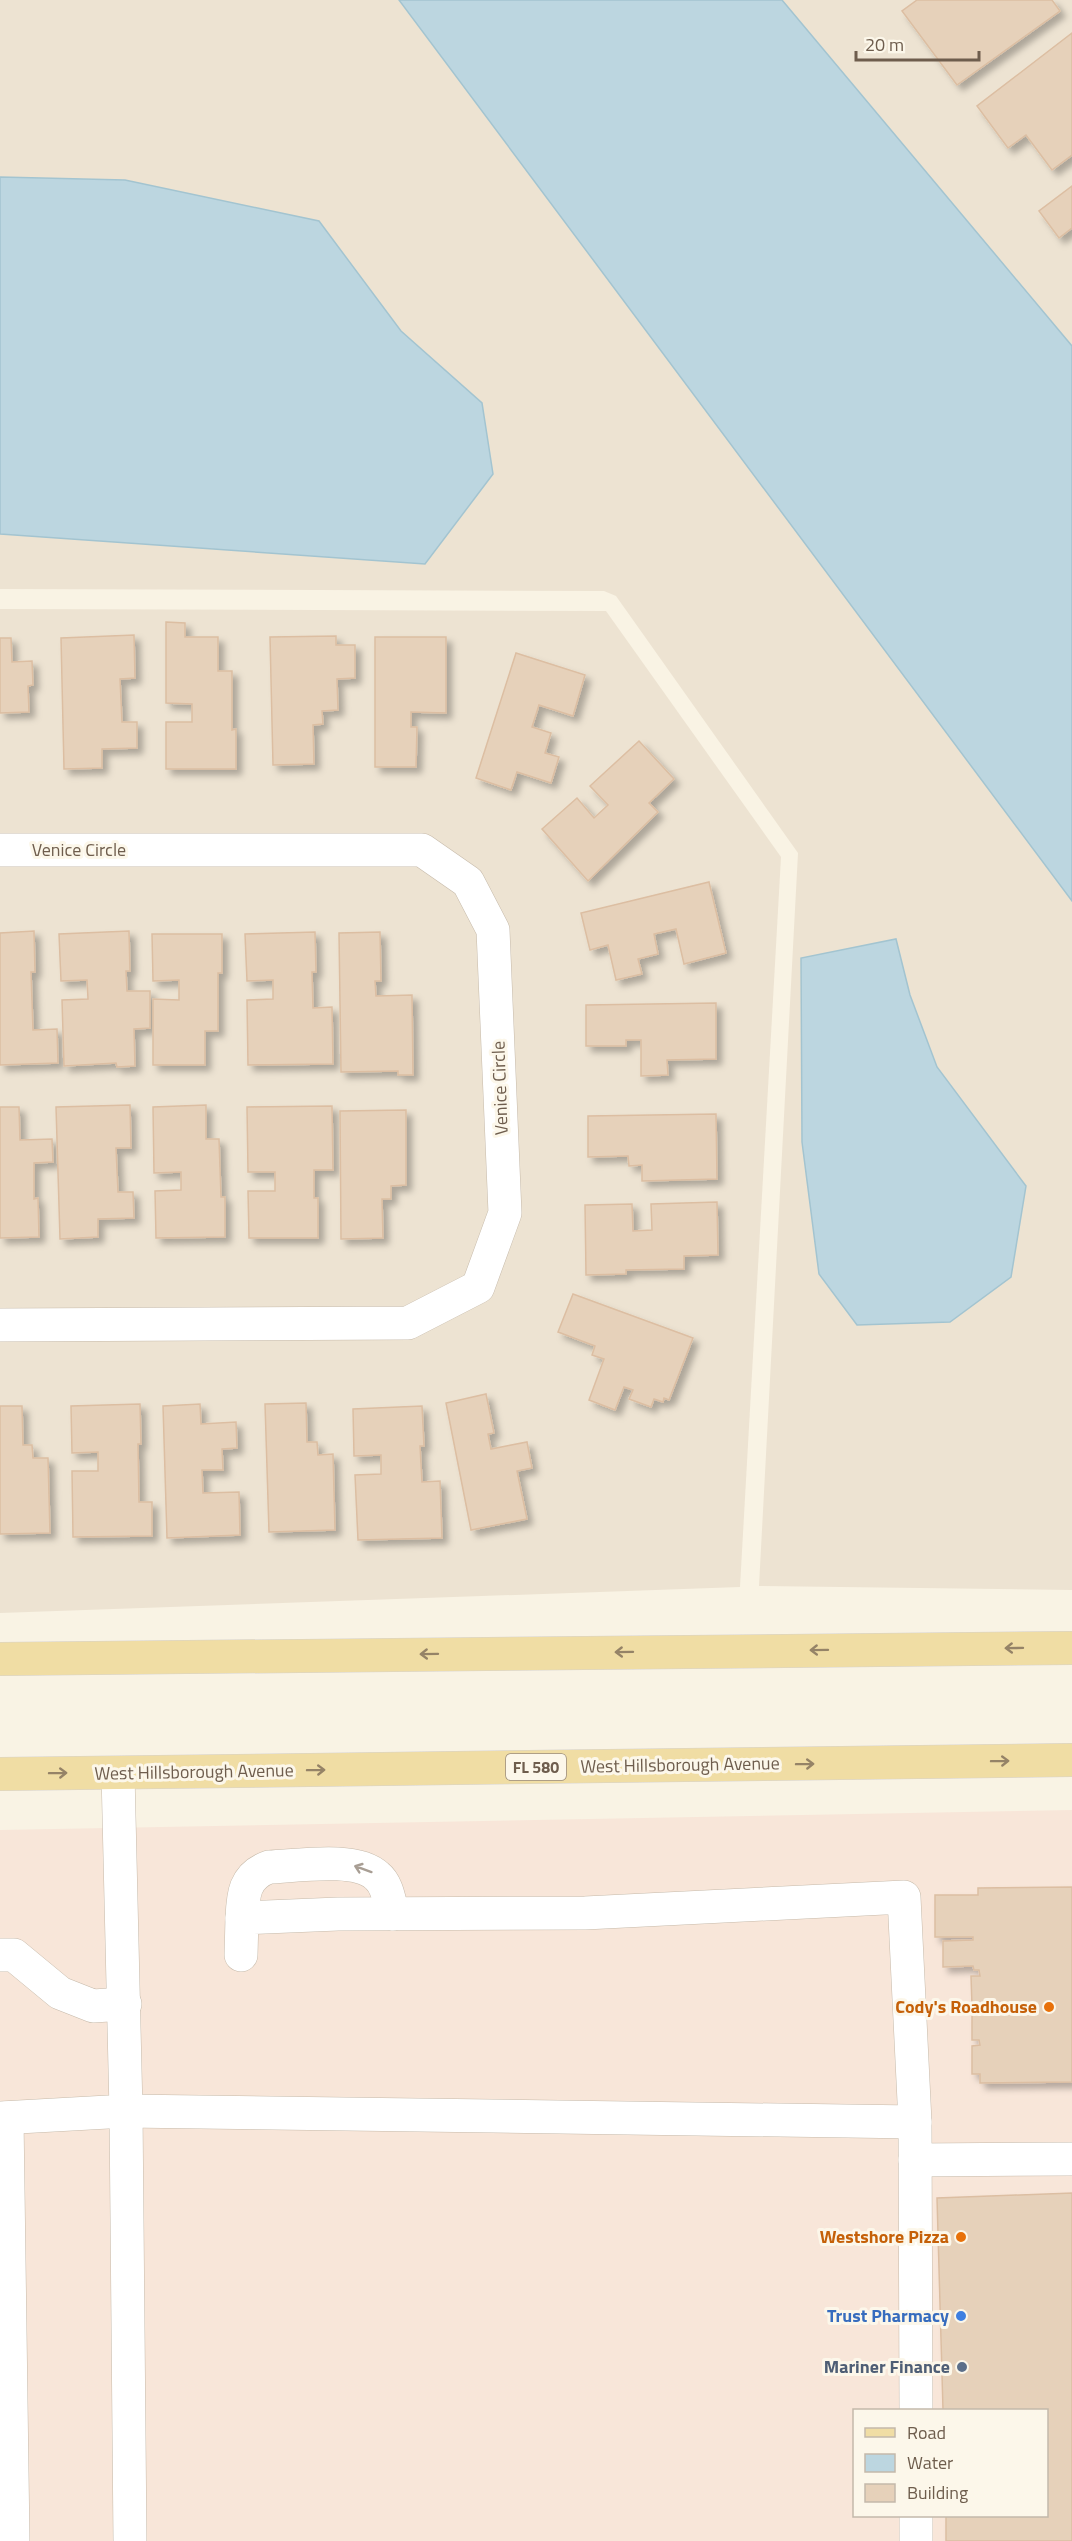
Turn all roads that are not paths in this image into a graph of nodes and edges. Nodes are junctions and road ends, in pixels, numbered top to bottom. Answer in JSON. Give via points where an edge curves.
{"nodes":[{"id":1,"x":0,"y":850,"type":"edge"},
{"id":2,"x":0,"y":1324,"type":"edge"},
{"id":3,"x":1072,"y":1647,"type":"edge"},
{"id":4,"x":0,"y":1659,"type":"edge"},
{"id":5,"x":1072,"y":1760,"type":"edge"},
{"id":6,"x":118,"y":1773,"type":"junction"},
{"id":7,"x":0,"y":1774,"type":"edge"},
{"id":8,"x":393,"y":1914,"type":"junction"},
{"id":9,"x":242,"y":1918,"type":"junction"},
{"id":10,"x":0,"y":1954,"type":"edge"},
{"id":11,"x":241,"y":1955,"type":"dead end"},
{"id":12,"x":125,"y":2004,"type":"junction"},
{"id":13,"x":126,"y":2111,"type":"junction"},
{"id":14,"x":3,"y":2118,"type":"edge"},
{"id":15,"x":915,"y":2122,"type":"junction"},
{"id":16,"x":1072,"y":2159,"type":"edge"},
{"id":17,"x":915,"y":2160,"type":"junction"},
{"id":18,"x":916,"y":2409,"type":"edge"},
{"id":19,"x":916,"y":2517,"type":"edge"},
{"id":20,"x":13,"y":2541,"type":"edge"},
{"id":21,"x":129,"y":2541,"type":"edge"},
{"id":22,"x":916,"y":2541,"type":"edge"}],
"edges":[{"from":1,"to":2,"type":"street","name":"Venice Circle","via":[[422,850],[468,882],[494,930],[506,1213],[478,1287],[408,1323]]},
{"from":3,"to":4,"type":"main road","one_way":true},
{"from":6,"to":5,"type":"main road","name":"West Hillsborough Avenue","number":"FL 580","one_way":true},
{"from":7,"to":6,"type":"main road","name":"West Hillsborough Avenue","number":"FL 580","one_way":true},
{"from":6,"to":12,"type":"street"},
{"from":8,"to":9,"type":"street"},
{"from":8,"to":9,"type":"street","one_way":true,"via":[[378,1876],[348,1864],[269,1867],[259,1871],[243,1892]]},
{"from":8,"to":15,"type":"street","via":[[585,1913],[904,1897]]},
{"from":9,"to":11,"type":"street"},
{"from":10,"to":12,"type":"street","via":[[14,1955],[60,1993],[93,2006]]},
{"from":12,"to":13,"type":"street"},
{"from":13,"to":14,"type":"street"},
{"from":13,"to":15,"type":"street"},
{"from":13,"to":21,"type":"street"},
{"from":14,"to":20,"type":"street"},
{"from":15,"to":17,"type":"street"},
{"from":16,"to":17,"type":"street"},
{"from":17,"to":18,"type":"street"},
{"from":19,"to":22,"type":"street"}]}
